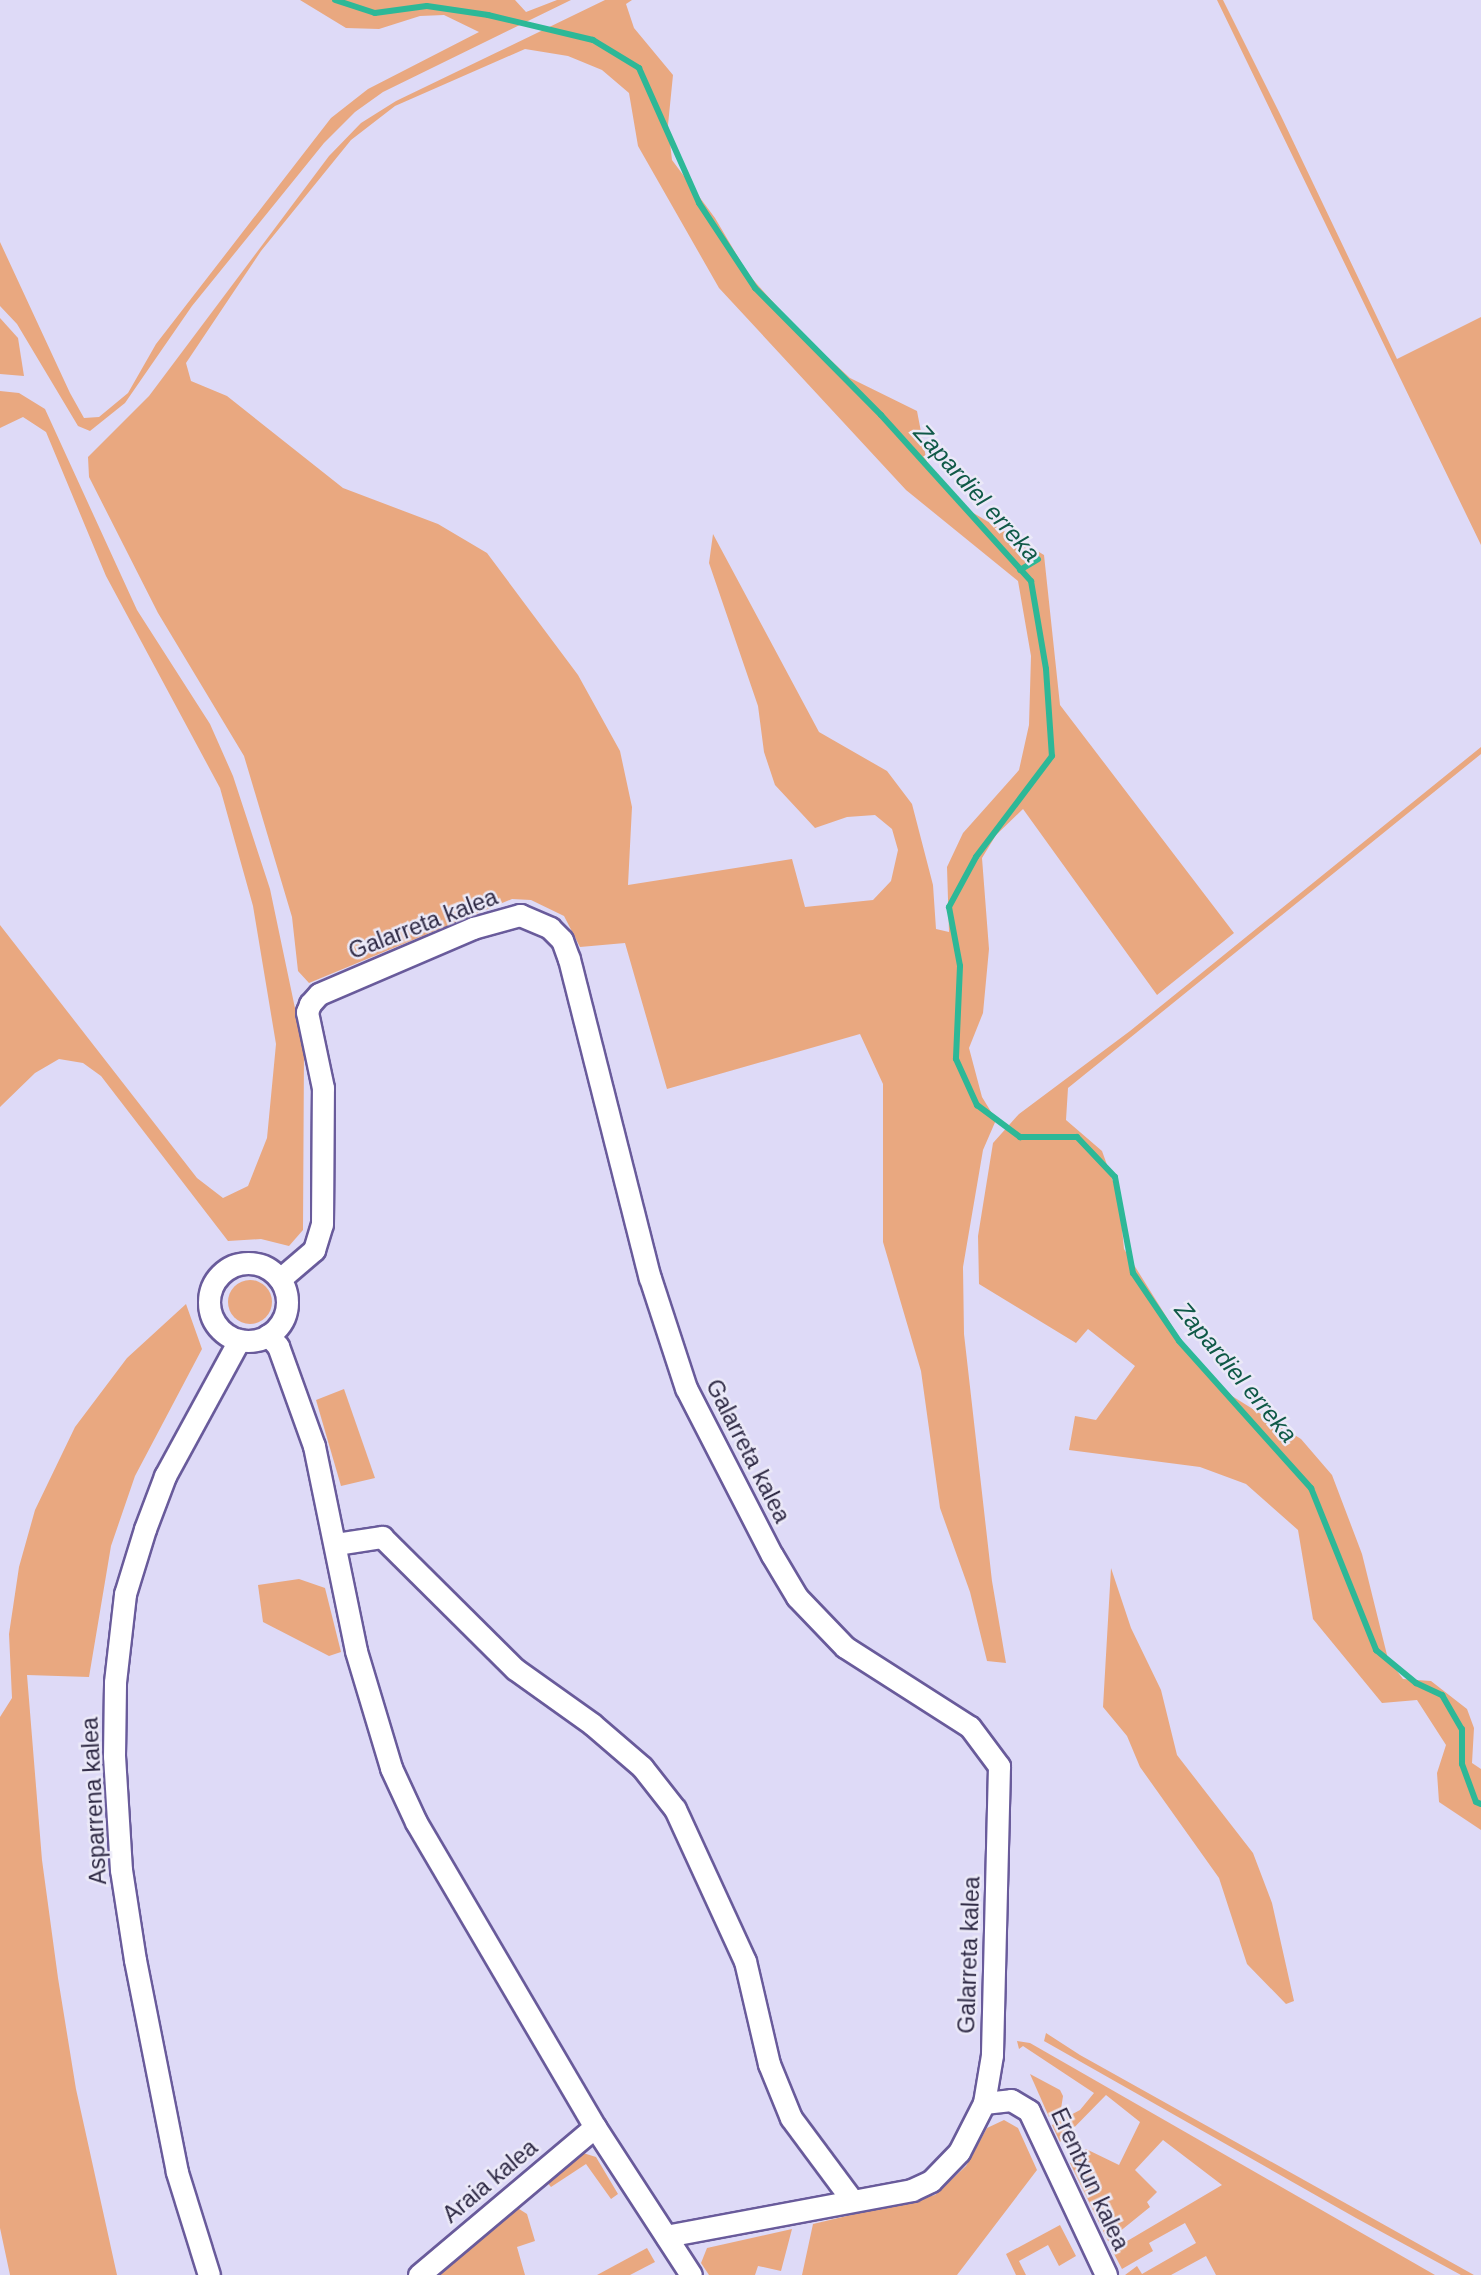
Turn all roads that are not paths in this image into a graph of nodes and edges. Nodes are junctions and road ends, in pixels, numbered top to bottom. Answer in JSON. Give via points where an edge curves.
{"nodes":[{"id":1,"x":280,"y":1279,"type":"junction"},
{"id":2,"x":268,"y":1335,"type":"junction"},
{"id":3,"x":239,"y":1340,"type":"junction"},
{"id":4,"x":336,"y":1544,"type":"junction"},
{"id":5,"x":984,"y":2103,"type":"junction"},
{"id":6,"x":595,"y":2127,"type":"junction"},
{"id":7,"x":852,"y":2200,"type":"junction"},
{"id":8,"x":666,"y":2236,"type":"junction"},
{"id":9,"x":209,"y":2275,"type":"edge"},
{"id":10,"x":419,"y":2275,"type":"edge"},
{"id":11,"x":691,"y":2275,"type":"edge"},
{"id":12,"x":1106,"y":2275,"type":"edge"}],
"edges":[{"from":1,"to":2,"type":"street","via":[[286,1310]]},
{"from":1,"to":3,"type":"street","via":[[251,1263],[234,1265],[220,1274],[211,1288],[211,1317],[228,1336]]},
{"from":1,"to":5,"type":"street","name":"Galarreta kalea","via":[[314,1250],[322,1224],[323,1088],[307,1012],[310,1004],[319,994],[505,918],[536,919],[562,940],[650,1278],[686,1388],[772,1555],[797,1597],[845,1647],[970,1727],[999,1766],[995,2011]]},
{"from":2,"to":3,"type":"street"},
{"from":2,"to":4,"type":"street","via":[[278,1346],[314,1446]]},
{"from":3,"to":9,"type":"street","name":"Asparrena kalea","via":[[202,1403],[149,1518],[125,1594],[115,1682],[121,1870],[135,1960],[177,2172]]},
{"from":4,"to":6,"type":"street","via":[[356,1651],[391,1768],[416,1822]]},
{"from":4,"to":7,"type":"street","via":[[382,1537],[438,1590],[465,1625],[515,1670],[602,1733],[642,1768],[667,1798],[745,1961],[769,2064],[791,2118]]},
{"from":5,"to":7,"type":"street","name":"Galarreta kalea","via":[[959,2152],[931,2181],[912,2190]]},
{"from":5,"to":12,"type":"street","name":"Erentxun kalea","via":[[1011,2101],[1029,2111]]},
{"from":6,"to":8,"type":"street"},
{"from":6,"to":10,"type":"street","name":"Araia kalea"},
{"from":7,"to":8,"type":"street","name":"Galarreta kalea"},
{"from":8,"to":11,"type":"street"}]}
